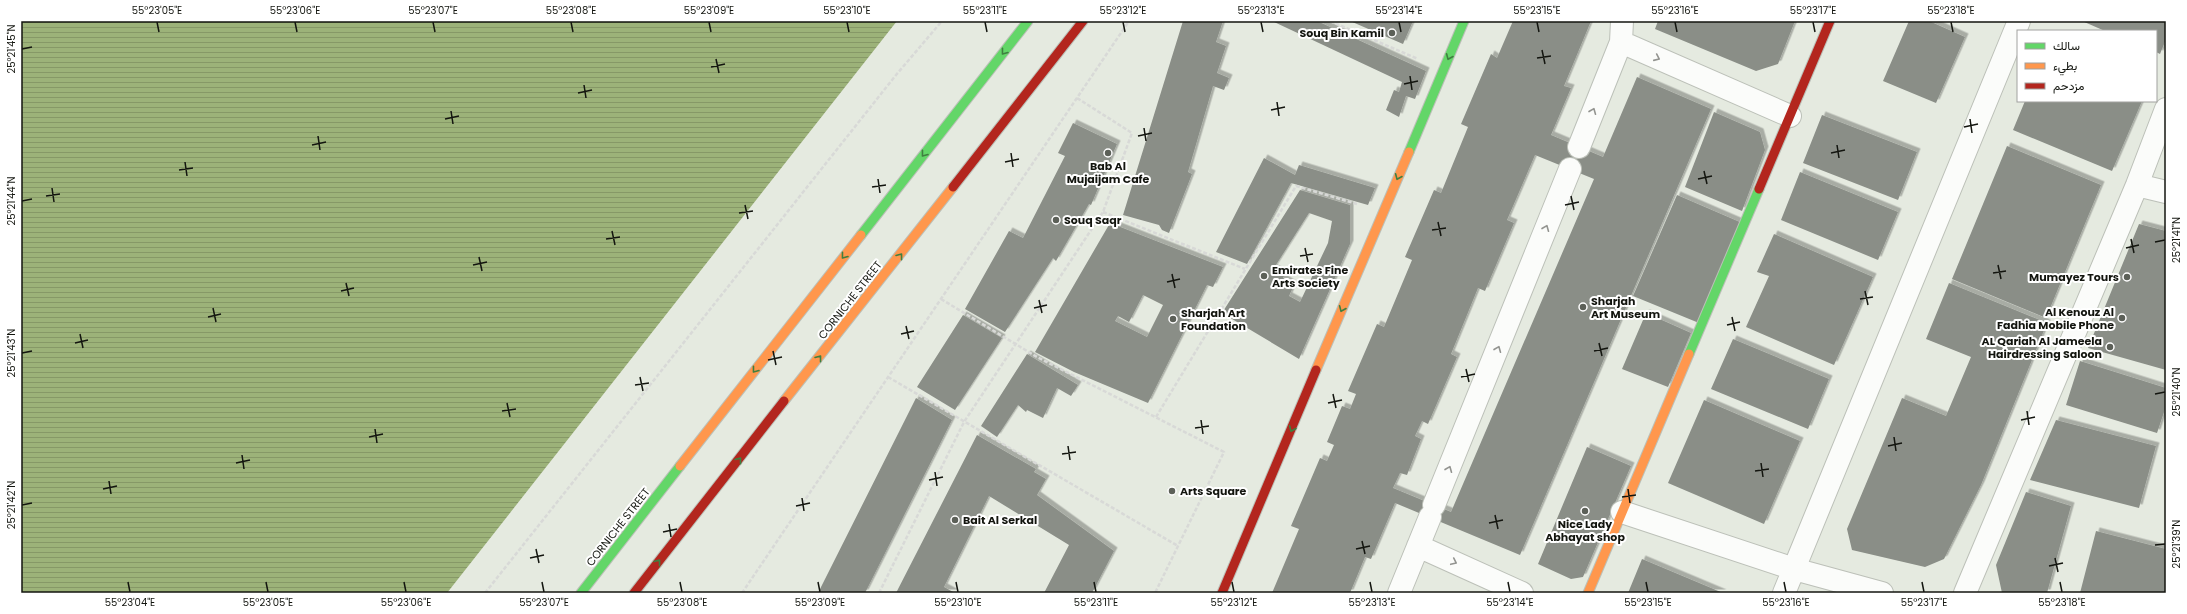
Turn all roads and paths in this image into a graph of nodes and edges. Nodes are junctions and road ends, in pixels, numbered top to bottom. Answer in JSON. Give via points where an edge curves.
{"nodes":[{"id":1,"x":942,"y":21,"type":"edge"},
{"id":2,"x":1028,"y":21,"type":"edge"},
{"id":3,"x":1083,"y":21,"type":"edge"},
{"id":4,"x":1129,"y":21,"type":"edge"},
{"id":5,"x":1330,"y":21,"type":"edge"},
{"id":6,"x":1464,"y":21,"type":"edge"},
{"id":7,"x":1830,"y":21,"type":"edge"},
{"id":8,"x":2019,"y":21,"type":"edge"},
{"id":9,"x":1622,"y":32,"type":"edge"},
{"id":10,"x":1444,"y":71,"type":"junction"},
{"id":11,"x":1077,"y":98,"type":"junction"},
{"id":12,"x":2166,"y":109,"type":"edge"},
{"id":13,"x":1790,"y":116,"type":"junction"},
{"id":14,"x":1579,"y":147,"type":"dead end"},
{"id":15,"x":1570,"y":169,"type":"dead end"},
{"id":16,"x":2137,"y":185,"type":"junction"},
{"id":17,"x":2166,"y":192,"type":"edge"},
{"id":18,"x":1103,"y":212,"type":"junction"},
{"id":19,"x":1383,"y":212,"type":"junction"},
{"id":20,"x":1245,"y":269,"type":"junction"},
{"id":21,"x":941,"y":299,"type":"junction"},
{"id":22,"x":1016,"y":344,"type":"junction"},
{"id":23,"x":888,"y":377,"type":"junction"},
{"id":24,"x":1156,"y":417,"type":"junction"},
{"id":25,"x":964,"y":422,"type":"junction"},
{"id":26,"x":1622,"y":512,"type":"junction"},
{"id":27,"x":1178,"y":546,"type":"junction"},
{"id":28,"x":1418,"y":546,"type":"junction"},
{"id":29,"x":1794,"y":569,"type":"junction"},
{"id":30,"x":485,"y":593,"type":"edge"},
{"id":31,"x":581,"y":593,"type":"edge"},
{"id":32,"x":634,"y":593,"type":"edge"},
{"id":33,"x":742,"y":593,"type":"edge"},
{"id":34,"x":879,"y":593,"type":"edge"},
{"id":35,"x":1155,"y":593,"type":"edge"},
{"id":36,"x":1222,"y":593,"type":"edge"},
{"id":37,"x":1399,"y":593,"type":"edge"},
{"id":38,"x":1522,"y":593,"type":"edge"},
{"id":39,"x":1588,"y":593,"type":"edge"},
{"id":40,"x":1784,"y":593,"type":"edge"},
{"id":41,"x":1882,"y":593,"type":"edge"},
{"id":42,"x":1965,"y":593,"type":"edge"}],
"edges":[{"from":1,"to":30,"type":"path"},
{"from":2,"to":31,"type":"main road","name":"CORNICHE STREET","one_way":true},
{"from":32,"to":3,"type":"main road","name":"CORNICHE STREET","one_way":true},
{"from":4,"to":11,"type":"path"},
{"from":5,"to":10,"type":"path"},
{"from":6,"to":10,"type":"main road","one_way":true},
{"from":7,"to":13,"type":"main road"},
{"from":8,"to":29,"type":"street"},
{"from":9,"to":13,"type":"street","one_way":true},
{"from":14,"to":9,"type":"street","one_way":true},
{"from":10,"to":19,"type":"main road","one_way":true},
{"from":11,"to":18,"type":"path","via":[[1132,133]]},
{"from":11,"to":21,"type":"path"},
{"from":12,"to":16,"type":"street"},
{"from":13,"to":26,"type":"main road"},
{"from":28,"to":15,"type":"street","one_way":true},
{"from":16,"to":17,"type":"street"},
{"from":16,"to":42,"type":"street"},
{"from":18,"to":20,"type":"path"},
{"from":18,"to":22,"type":"path"},
{"from":19,"to":20,"type":"path","via":[[1296,186]]},
{"from":19,"to":36,"type":"main road","one_way":true},
{"from":20,"to":24,"type":"path"},
{"from":21,"to":22,"type":"path"},
{"from":21,"to":23,"type":"path"},
{"from":22,"to":24,"type":"path"},
{"from":22,"to":25,"type":"path"},
{"from":23,"to":25,"type":"path"},
{"from":23,"to":33,"type":"path"},
{"from":24,"to":27,"type":"path","via":[[1224,452]]},
{"from":25,"to":27,"type":"path"},
{"from":25,"to":34,"type":"path"},
{"from":26,"to":29,"type":"street"},
{"from":26,"to":39,"type":"main road"},
{"from":27,"to":35,"type":"path"},
{"from":28,"to":37,"type":"street"},
{"from":28,"to":38,"type":"street","one_way":true},
{"from":29,"to":40,"type":"street"},
{"from":29,"to":41,"type":"street"}]}
